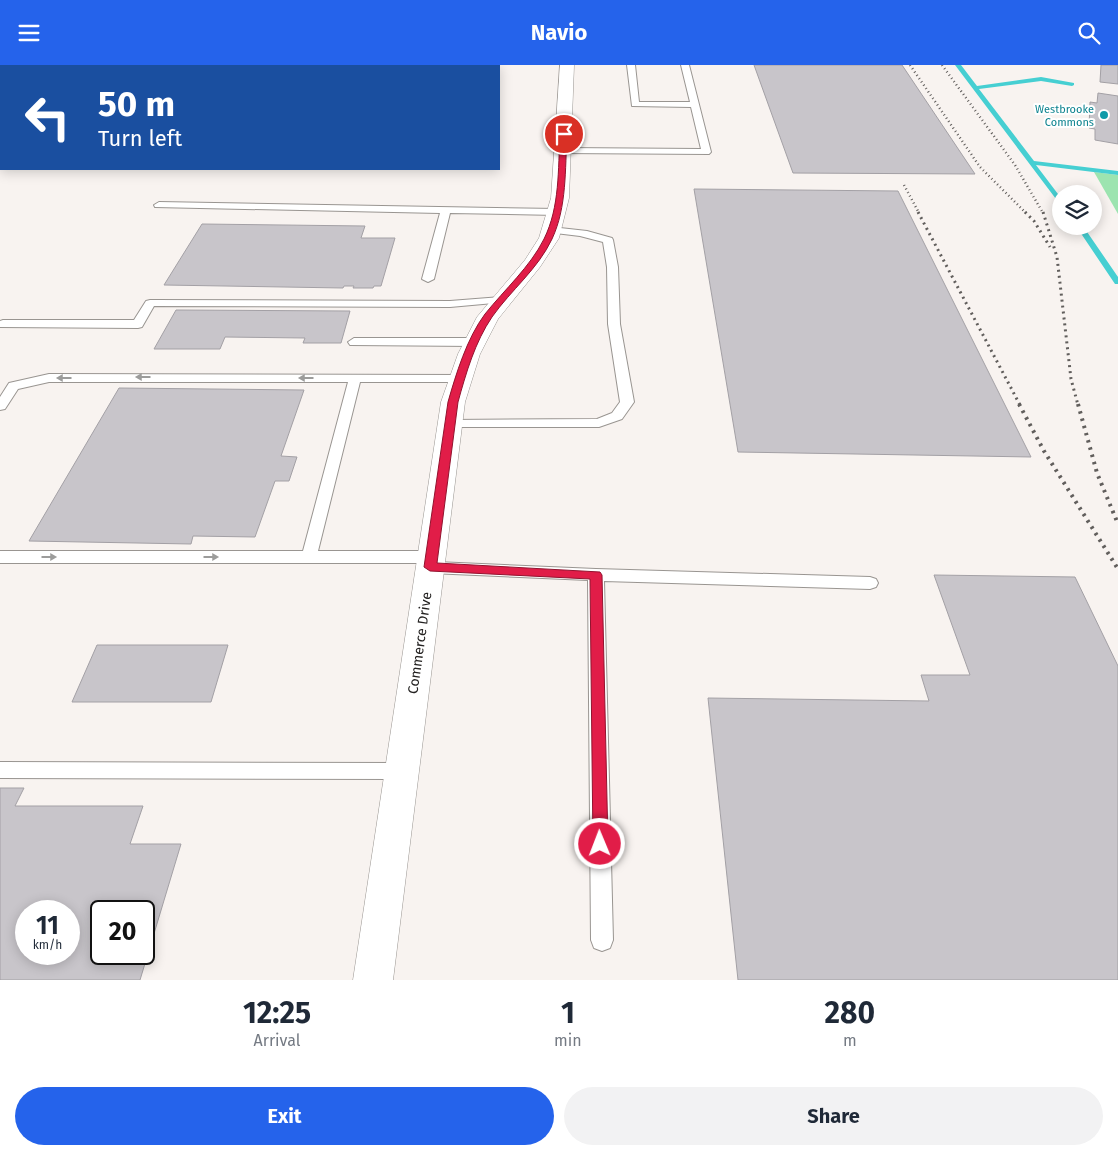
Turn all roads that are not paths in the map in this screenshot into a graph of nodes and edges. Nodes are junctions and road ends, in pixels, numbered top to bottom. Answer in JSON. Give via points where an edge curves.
{"nodes":[{"id":1,"x":567,"y":65,"type":"edge"},
{"id":2,"x":631,"y":65,"type":"edge"},
{"id":3,"x":685,"y":65,"type":"edge"},
{"id":4,"x":695,"y":105,"type":"junction"},
{"id":5,"x":563,"y":151,"type":"junction"},
{"id":6,"x":159,"y":205,"type":"dead end"},
{"id":7,"x":446,"y":209,"type":"junction"},
{"id":8,"x":554,"y":221,"type":"junction"},
{"id":9,"x":428,"y":279,"type":"dead end"},
{"id":10,"x":501,"y":300,"type":"junction"},
{"id":11,"x":3,"y":324,"type":"dead end"},
{"id":12,"x":354,"y":342,"type":"dead end"},
{"id":13,"x":475,"y":342,"type":"junction"},
{"id":14,"x":355,"y":377,"type":"junction"},
{"id":15,"x":460,"y":378,"type":"junction"},
{"id":16,"x":0,"y":406,"type":"edge"},
{"id":17,"x":450,"y":424,"type":"junction"},
{"id":18,"x":0,"y":557,"type":"edge"},
{"id":19,"x":309,"y":557,"type":"junction"},
{"id":20,"x":431,"y":562,"type":"junction"},
{"id":21,"x":596,"y":575,"type":"junction"},
{"id":22,"x":870,"y":583,"type":"dead end"},
{"id":23,"x":0,"y":770,"type":"edge"},
{"id":24,"x":402,"y":771,"type":"junction"},
{"id":25,"x":602,"y":940,"type":"dead end"},
{"id":26,"x":373,"y":980,"type":"edge"}],
"edges":[{"from":1,"to":5,"type":"street","name":"Commerce Drive"},
{"from":2,"to":4,"type":"lane","via":[[635,104]]},
{"from":3,"to":4,"type":"lane"},
{"from":4,"to":5,"type":"lane","via":[[706,152]]},
{"from":5,"to":8,"type":"street","name":"Commerce Drive","via":[[560,198]]},
{"from":6,"to":7,"type":"lane"},
{"from":7,"to":8,"type":"lane"},
{"from":7,"to":9,"type":"lane"},
{"from":8,"to":10,"type":"street","name":"Commerce Drive","via":[[533,263]]},
{"from":8,"to":17,"type":"lane","via":[[608,240],[613,255],[616,342],[627,401],[617,416],[599,423]]},
{"from":10,"to":11,"type":"lane","via":[[450,305],[150,303],[138,324]]},
{"from":10,"to":13,"type":"street","name":"Commerce Drive"},
{"from":12,"to":13,"type":"lane"},
{"from":13,"to":15,"type":"street","name":"Commerce Drive"},
{"from":14,"to":15,"type":"lane"},
{"from":14,"to":16,"type":"lane","one_way":true,"via":[[49,377],[14,386]]},
{"from":14,"to":19,"type":"lane"},
{"from":15,"to":17,"type":"street","name":"Commerce Drive"},
{"from":17,"to":20,"type":"street","name":"Commerce Drive"},
{"from":18,"to":19,"type":"lane","one_way":true},
{"from":19,"to":20,"type":"lane"},
{"from":20,"to":21,"type":"lane"},
{"from":20,"to":24,"type":"street","name":"Commerce Drive"},
{"from":21,"to":22,"type":"lane"},
{"from":21,"to":25,"type":"lane"},
{"from":23,"to":24,"type":"lane"},
{"from":24,"to":26,"type":"street","name":"Commerce Drive"}]}
